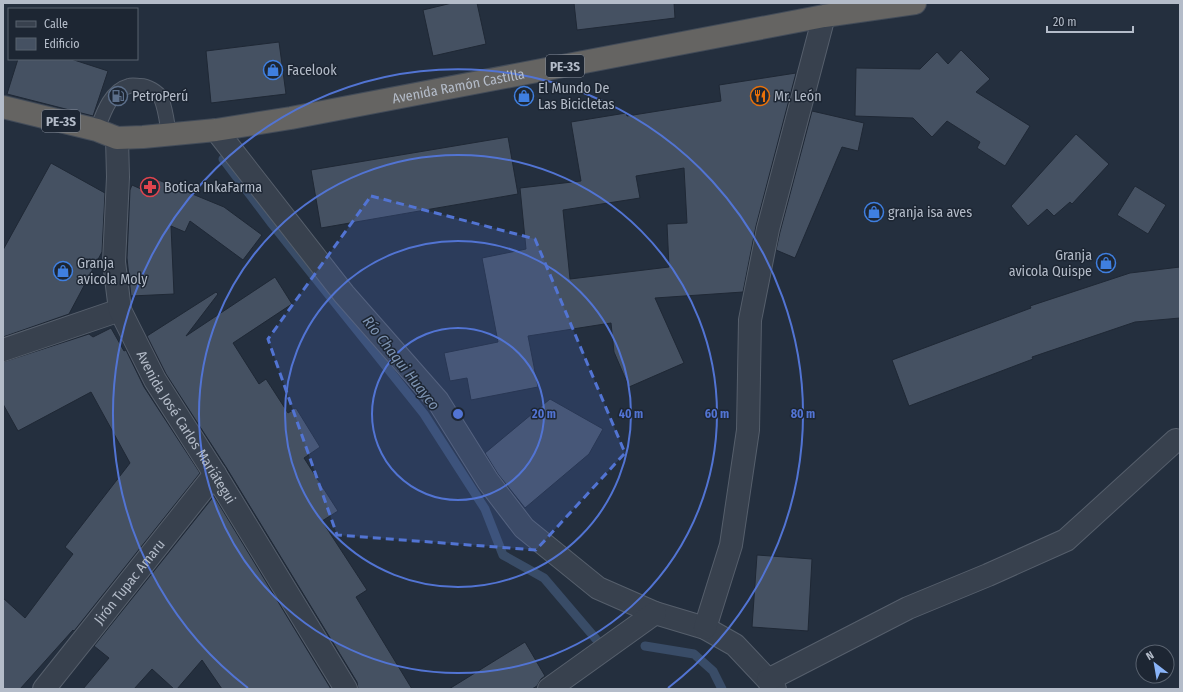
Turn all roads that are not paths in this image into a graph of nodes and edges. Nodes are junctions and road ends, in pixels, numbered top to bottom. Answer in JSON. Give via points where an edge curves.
{"nodes":[{"id":1,"x":915,"y":3,"type":"edge"},
{"id":2,"x":824,"y":16,"type":"junction"},
{"id":3,"x":3,"y":107,"type":"edge"},
{"id":4,"x":97,"y":130,"type":"junction"},
{"id":5,"x":216,"y":130,"type":"junction"},
{"id":6,"x":169,"y":135,"type":"junction"},
{"id":7,"x":117,"y":138,"type":"junction"},
{"id":8,"x":120,"y":310,"type":"junction"},
{"id":9,"x":3,"y":350,"type":"edge"},
{"id":10,"x":1176,"y":440,"type":"dead end"},
{"id":11,"x":216,"y":474,"type":"junction"},
{"id":12,"x":655,"y":613,"type":"junction"},
{"id":13,"x":705,"y":628,"type":"junction"},
{"id":14,"x":771,"y":684,"type":"edge"},
{"id":15,"x":44,"y":689,"type":"edge"},
{"id":16,"x":346,"y":689,"type":"edge"},
{"id":17,"x":549,"y":689,"type":"edge"}],
"edges":[{"from":1,"to":2,"type":"highway","name":"Avenida Ramón Castilla","number":"PE-3S"},
{"from":2,"to":5,"type":"highway","name":"Avenida Ramón Castilla","number":"PE-3S","via":[[291,118]]},
{"from":2,"to":13,"type":"street","via":[[768,229],[750,320],[748,430],[731,545]]},
{"from":3,"to":4,"type":"highway","name":"Avenida Ramón Castilla","number":"PE-3S"},
{"from":4,"to":6,"type":"lane","via":[[104,110],[120,90],[129,86],[146,86],[161,97]]},
{"from":4,"to":7,"type":"highway","name":"Avenida Ramón Castilla","number":"PE-3S"},
{"from":5,"to":6,"type":"highway","name":"Avenida Ramón Castilla","number":"PE-3S"},
{"from":5,"to":12,"type":"street","via":[[344,294],[438,401],[488,482],[524,528],[598,588]]},
{"from":6,"to":7,"type":"highway","name":"Avenida Ramón Castilla","number":"PE-3S"},
{"from":7,"to":8,"type":"street","name":"Avenida José Carlos Mariátegui","via":[[114,262]]},
{"from":8,"to":9,"type":"street"},
{"from":8,"to":11,"type":"street","name":"Avenida José Carlos Mariátegui","via":[[155,380]]},
{"from":10,"to":14,"type":"street","via":[[1066,540],[908,608]]},
{"from":11,"to":15,"type":"street","name":"Jirón Tupac Amaru"},
{"from":11,"to":16,"type":"street","name":"Avenida José Carlos Mariátegui"},
{"from":12,"to":13,"type":"street"},
{"from":12,"to":17,"type":"street"},
{"from":13,"to":14,"type":"street","via":[[735,645]]}]}
